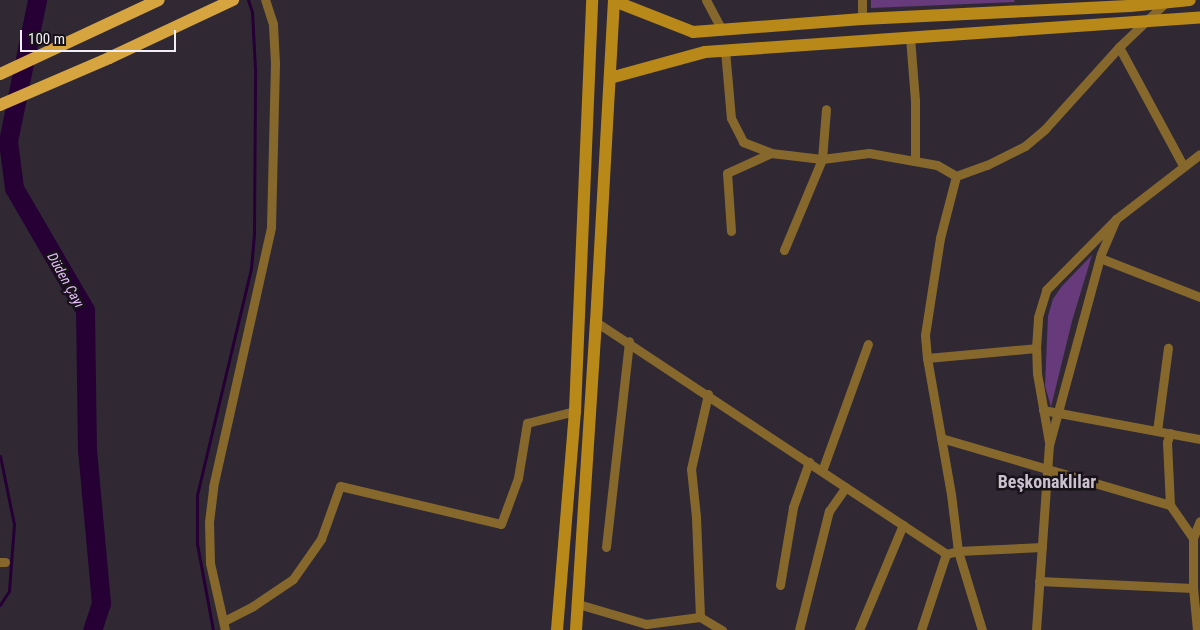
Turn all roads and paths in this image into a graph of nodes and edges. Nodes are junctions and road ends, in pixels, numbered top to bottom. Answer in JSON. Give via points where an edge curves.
{"nodes":[{"id":1,"x":159,"y":0,"type":"edge"},
{"id":2,"x":265,"y":0,"type":"edge"},
{"id":3,"x":592,"y":0,"type":"edge"},
{"id":4,"x":614,"y":0,"type":"edge"},
{"id":5,"x":706,"y":0,"type":"edge"},
{"id":6,"x":862,"y":0,"type":"edge"},
{"id":7,"x":1190,"y":0,"type":"edge"},
{"id":8,"x":1165,"y":1,"type":"edge"},
{"id":9,"x":228,"y":2,"type":"edge"},
{"id":10,"x":1026,"y":6,"type":"edge"},
{"id":11,"x":1200,"y":17,"type":"edge"},
{"id":12,"x":862,"y":19,"type":"junction"},
{"id":13,"x":1145,"y":20,"type":"junction"},
{"id":14,"x":722,"y":30,"type":"junction"},
{"id":15,"x":910,"y":36,"type":"junction"},
{"id":16,"x":1119,"y":47,"type":"junction"},
{"id":17,"x":725,"y":50,"type":"junction"},
{"id":18,"x":0,"y":74,"type":"edge"},
{"id":19,"x":610,"y":78,"type":"junction"},
{"id":20,"x":0,"y":105,"type":"edge"},
{"id":21,"x":826,"y":109,"type":"dead end"},
{"id":22,"x":771,"y":153,"type":"junction"},
{"id":23,"x":1200,"y":154,"type":"edge"},
{"id":24,"x":822,"y":159,"type":"junction"},
{"id":25,"x":915,"y":161,"type":"junction"},
{"id":26,"x":1184,"y":167,"type":"junction"},
{"id":27,"x":956,"y":176,"type":"junction"},
{"id":28,"x":1116,"y":220,"type":"junction"},
{"id":29,"x":731,"y":230,"type":"dead end"},
{"id":30,"x":784,"y":250,"type":"dead end"},
{"id":31,"x":1100,"y":258,"type":"junction"},
{"id":32,"x":1200,"y":297,"type":"edge"},
{"id":33,"x":596,"y":322,"type":"junction"},
{"id":34,"x":629,"y":341,"type":"junction"},
{"id":35,"x":868,"y":344,"type":"dead end"},
{"id":36,"x":1036,"y":348,"type":"junction"},
{"id":37,"x":1168,"y":348,"type":"dead end"},
{"id":38,"x":927,"y":358,"type":"junction"},
{"id":39,"x":708,"y":394,"type":"junction"},
{"id":40,"x":1044,"y":410,"type":"junction"},
{"id":41,"x":575,"y":411,"type":"junction"},
{"id":42,"x":1058,"y":412,"type":"junction"},
{"id":43,"x":1157,"y":430,"type":"junction"},
{"id":44,"x":1170,"y":433,"type":"junction"},
{"id":45,"x":941,"y":438,"type":"junction"},
{"id":46,"x":1200,"y":439,"type":"edge"},
{"id":47,"x":1049,"y":445,"type":"junction"},
{"id":48,"x":809,"y":462,"type":"junction"},
{"id":49,"x":1047,"y":469,"type":"junction"},
{"id":50,"x":822,"y":471,"type":"junction"},
{"id":51,"x":846,"y":487,"type":"junction"},
{"id":52,"x":1170,"y":505,"type":"junction"},
{"id":53,"x":1200,"y":521,"type":"edge"},
{"id":54,"x":903,"y":526,"type":"junction"},
{"id":55,"x":1193,"y":538,"type":"junction"},
{"id":56,"x":606,"y":547,"type":"dead end"},
{"id":57,"x":1042,"y":547,"type":"junction"},
{"id":58,"x":958,"y":550,"type":"junction"},
{"id":59,"x":946,"y":554,"type":"junction"},
{"id":60,"x":1039,"y":581,"type":"junction"},
{"id":61,"x":780,"y":585,"type":"dead end"},
{"id":62,"x":1193,"y":588,"type":"junction"},
{"id":63,"x":578,"y":604,"type":"junction"},
{"id":64,"x":700,"y":618,"type":"junction"},
{"id":65,"x":1198,"y":618,"type":"edge"},
{"id":66,"x":224,"y":626,"type":"edge"},
{"id":67,"x":646,"y":627,"type":"edge"},
{"id":68,"x":557,"y":630,"type":"edge"},
{"id":69,"x":576,"y":630,"type":"edge"},
{"id":70,"x":722,"y":630,"type":"edge"},
{"id":71,"x":799,"y":630,"type":"edge"},
{"id":72,"x":859,"y":630,"type":"edge"},
{"id":73,"x":921,"y":630,"type":"edge"},
{"id":74,"x":982,"y":630,"type":"edge"},
{"id":75,"x":1036,"y":630,"type":"edge"},
{"id":76,"x":1197,"y":630,"type":"edge"}],
"edges":[{"from":1,"to":18,"type":"main road"},
{"from":2,"to":66,"type":"street","via":[[273,24],[275,63],[271,227],[213,487],[209,522],[210,562]]},
{"from":3,"to":41,"type":"main road"},
{"from":4,"to":14,"type":"main road","via":[[693,32]]},
{"from":4,"to":19,"type":"main road"},
{"from":5,"to":14,"type":"street"},
{"from":6,"to":12,"type":"street"},
{"from":7,"to":8,"type":"main road"},
{"from":8,"to":10,"type":"main road"},
{"from":8,"to":13,"type":"street"},
{"from":9,"to":20,"type":"main road"},
{"from":10,"to":12,"type":"main road"},
{"from":11,"to":13,"type":"main road"},
{"from":12,"to":14,"type":"main road"},
{"from":13,"to":15,"type":"main road"},
{"from":13,"to":16,"type":"street"},
{"from":15,"to":17,"type":"main road"},
{"from":15,"to":25,"type":"street"},
{"from":16,"to":26,"type":"street"},
{"from":16,"to":27,"type":"street","via":[[1045,129],[1025,146],[988,165]]},
{"from":17,"to":19,"type":"main road","via":[[706,52]]},
{"from":17,"to":22,"type":"street","via":[[731,118],[743,142]]},
{"from":19,"to":33,"type":"main road"},
{"from":21,"to":24,"type":"street"},
{"from":22,"to":24,"type":"street"},
{"from":22,"to":29,"type":"street","via":[[727,173]]},
{"from":23,"to":26,"type":"street"},
{"from":24,"to":25,"type":"street","via":[[869,153]]},
{"from":24,"to":30,"type":"street"},
{"from":25,"to":27,"type":"street","via":[[937,165]]},
{"from":26,"to":28,"type":"street"},
{"from":27,"to":38,"type":"street","via":[[940,238],[926,335]]},
{"from":28,"to":31,"type":"street"},
{"from":28,"to":36,"type":"street","via":[[1046,290],[1038,317]]},
{"from":31,"to":32,"type":"street"},
{"from":31,"to":42,"type":"street"},
{"from":33,"to":34,"type":"street"},
{"from":33,"to":63,"type":"main road"},
{"from":34,"to":39,"type":"street"},
{"from":34,"to":56,"type":"street"},
{"from":35,"to":50,"type":"street"},
{"from":36,"to":38,"type":"street"},
{"from":36,"to":40,"type":"street"},
{"from":37,"to":43,"type":"street"},
{"from":38,"to":45,"type":"street"},
{"from":39,"to":48,"type":"street"},
{"from":39,"to":64,"type":"street","via":[[691,468]]},
{"from":40,"to":42,"type":"street"},
{"from":40,"to":47,"type":"street"},
{"from":41,"to":66,"type":"street","via":[[527,423],[518,478],[501,524],[340,486],[321,539],[293,579]]},
{"from":41,"to":68,"type":"main road"},
{"from":42,"to":43,"type":"street"},
{"from":42,"to":47,"type":"street"},
{"from":43,"to":44,"type":"street"},
{"from":44,"to":46,"type":"street"},
{"from":44,"to":52,"type":"street","via":[[1167,442]]},
{"from":45,"to":49,"type":"street"},
{"from":45,"to":58,"type":"street"},
{"from":47,"to":49,"type":"street"},
{"from":48,"to":50,"type":"street"},
{"from":48,"to":61,"type":"street","via":[[793,507]]},
{"from":49,"to":52,"type":"street"},
{"from":49,"to":57,"type":"street"},
{"from":50,"to":51,"type":"street"},
{"from":51,"to":54,"type":"street"},
{"from":51,"to":71,"type":"street","via":[[829,511]]},
{"from":52,"to":55,"type":"street"},
{"from":53,"to":55,"type":"street"},
{"from":54,"to":59,"type":"street"},
{"from":54,"to":72,"type":"street"},
{"from":55,"to":62,"type":"street"},
{"from":57,"to":58,"type":"street"},
{"from":57,"to":60,"type":"street"},
{"from":58,"to":59,"type":"street"},
{"from":58,"to":74,"type":"street"},
{"from":59,"to":73,"type":"street"},
{"from":60,"to":62,"type":"street"},
{"from":60,"to":75,"type":"street"},
{"from":62,"to":65,"type":"street"},
{"from":63,"to":67,"type":"street"},
{"from":63,"to":69,"type":"main road"},
{"from":64,"to":67,"type":"street"},
{"from":64,"to":70,"type":"street"},
{"from":65,"to":76,"type":"street"}]}
